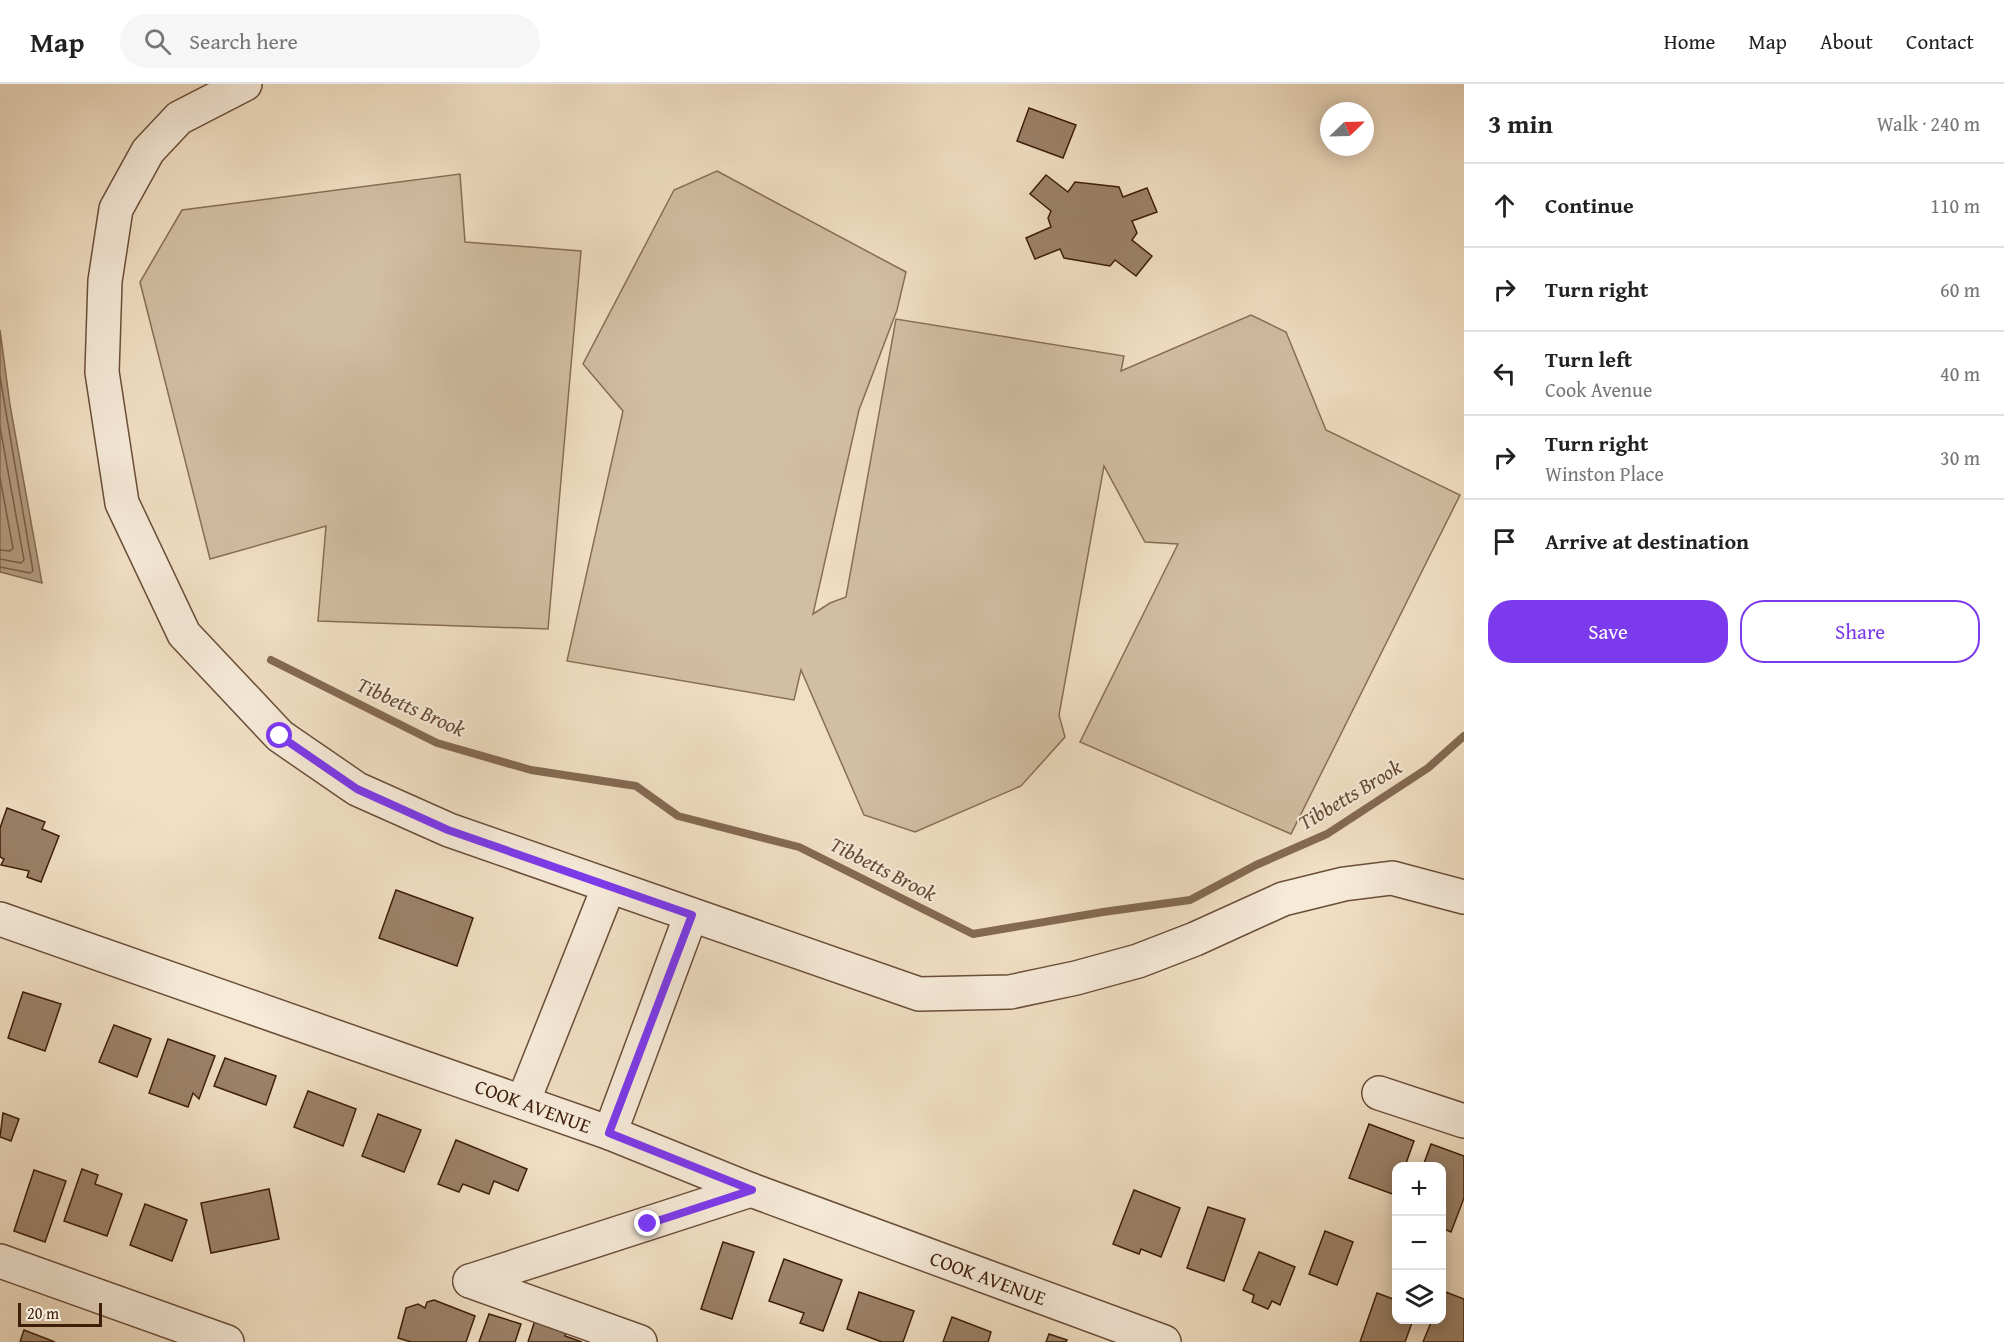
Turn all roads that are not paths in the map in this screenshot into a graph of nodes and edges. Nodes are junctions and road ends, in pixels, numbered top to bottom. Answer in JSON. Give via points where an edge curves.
{"nodes":[{"id":1,"x":245,"y":84,"type":"edge"},
{"id":2,"x":609,"y":886,"type":"junction"},
{"id":3,"x":1464,"y":897,"type":"edge"},
{"id":4,"x":692,"y":915,"type":"junction"},
{"id":5,"x":0,"y":919,"type":"edge"},
{"id":6,"x":1379,"y":1093,"type":"dead end"},
{"id":7,"x":523,"y":1102,"type":"junction"},
{"id":8,"x":1464,"y":1121,"type":"edge"},
{"id":9,"x":609,"y":1133,"type":"junction"},
{"id":10,"x":752,"y":1190,"type":"junction"},
{"id":11,"x":0,"y":1261,"type":"edge"},
{"id":12,"x":226,"y":1342,"type":"edge"},
{"id":13,"x":640,"y":1342,"type":"edge"},
{"id":14,"x":1164,"y":1342,"type":"edge"}],
"edges":[{"from":1,"to":2,"type":"street","via":[[179,118],[148,151],[116,209],[105,281],[102,372],[122,503],[184,634],[280,736],[357,789],[448,830]]},
{"from":2,"to":4,"type":"street"},
{"from":2,"to":7,"type":"street"},
{"from":3,"to":4,"type":"street","via":[[1392,878],[1344,884],[1283,899],[1138,961],[1010,992],[920,994]]},
{"from":4,"to":9,"type":"street"},
{"from":5,"to":7,"type":"street","name":"COOK AVENUE"},
{"from":6,"to":8,"type":"street"},
{"from":7,"to":9,"type":"street","name":"COOK AVENUE"},
{"from":9,"to":10,"type":"street","name":"COOK AVENUE"},
{"from":10,"to":13,"type":"street","via":[[470,1281]]},
{"from":10,"to":14,"type":"street","name":"COOK AVENUE"},
{"from":11,"to":12,"type":"street"}]}
